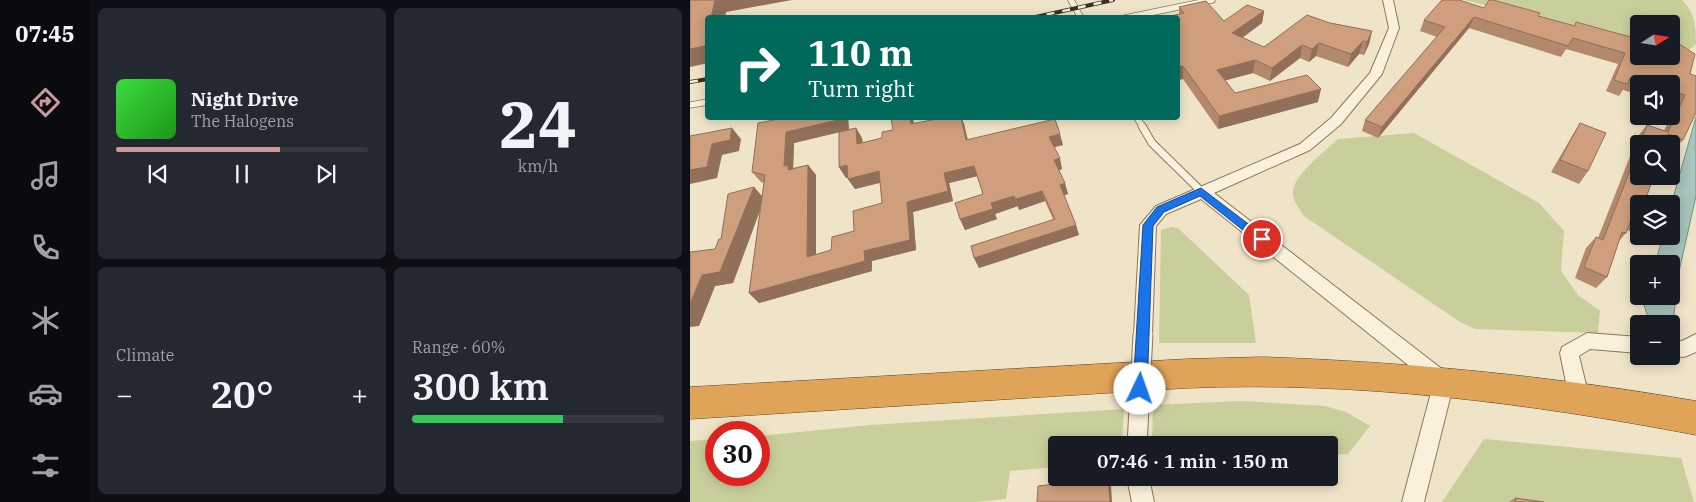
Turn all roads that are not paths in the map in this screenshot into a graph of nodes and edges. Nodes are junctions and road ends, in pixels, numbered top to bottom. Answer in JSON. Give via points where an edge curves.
{"nodes":[{"id":1,"x":1070,"y":0,"type":"edge"},
{"id":2,"x":1212,"y":0,"type":"edge"},
{"id":3,"x":1388,"y":0,"type":"edge"},
{"id":4,"x":1078,"y":15,"type":"edge"},
{"id":5,"x":1139,"y":15,"type":"edge"},
{"id":6,"x":705,"y":102,"type":"edge"},
{"id":7,"x":690,"y":105,"type":"edge"},
{"id":8,"x":1138,"y":120,"type":"edge"},
{"id":9,"x":1201,"y":191,"type":"junction"},
{"id":10,"x":1696,"y":342,"type":"edge"},
{"id":11,"x":1630,"y":344,"type":"edge"},
{"id":12,"x":1680,"y":349,"type":"edge"},
{"id":13,"x":1444,"y":382,"type":"junction"},
{"id":14,"x":1579,"y":397,"type":"junction"},
{"id":15,"x":690,"y":404,"type":"edge"},
{"id":16,"x":1696,"y":418,"type":"edge"},
{"id":17,"x":1137,"y":436,"type":"edge"},
{"id":18,"x":1140,"y":486,"type":"edge"},
{"id":19,"x":1143,"y":502,"type":"edge"},
{"id":20,"x":1413,"y":502,"type":"edge"}],
"edges":[{"from":1,"to":4,"type":"lane"},
{"from":2,"to":5,"type":"lane"},
{"from":3,"to":9,"type":"street","via":[[1394,28],[1376,74],[1336,121],[1305,147]]},
{"from":6,"to":7,"type":"lane"},
{"from":8,"to":9,"type":"lane","via":[[1152,143]]},
{"from":9,"to":13,"type":"street"},
{"from":9,"to":17,"type":"street","bridge":true,"via":[[1160,210],[1148,225]]},
{"from":10,"to":12,"type":"street"},
{"from":11,"to":14,"type":"street","via":[[1587,341],[1569,353]]},
{"from":13,"to":14,"type":"highway"},
{"from":13,"to":15,"type":"highway","via":[[1260,372],[948,387]]},
{"from":13,"to":20,"type":"street"},
{"from":14,"to":16,"type":"highway"},
{"from":18,"to":19,"type":"street"}]}
